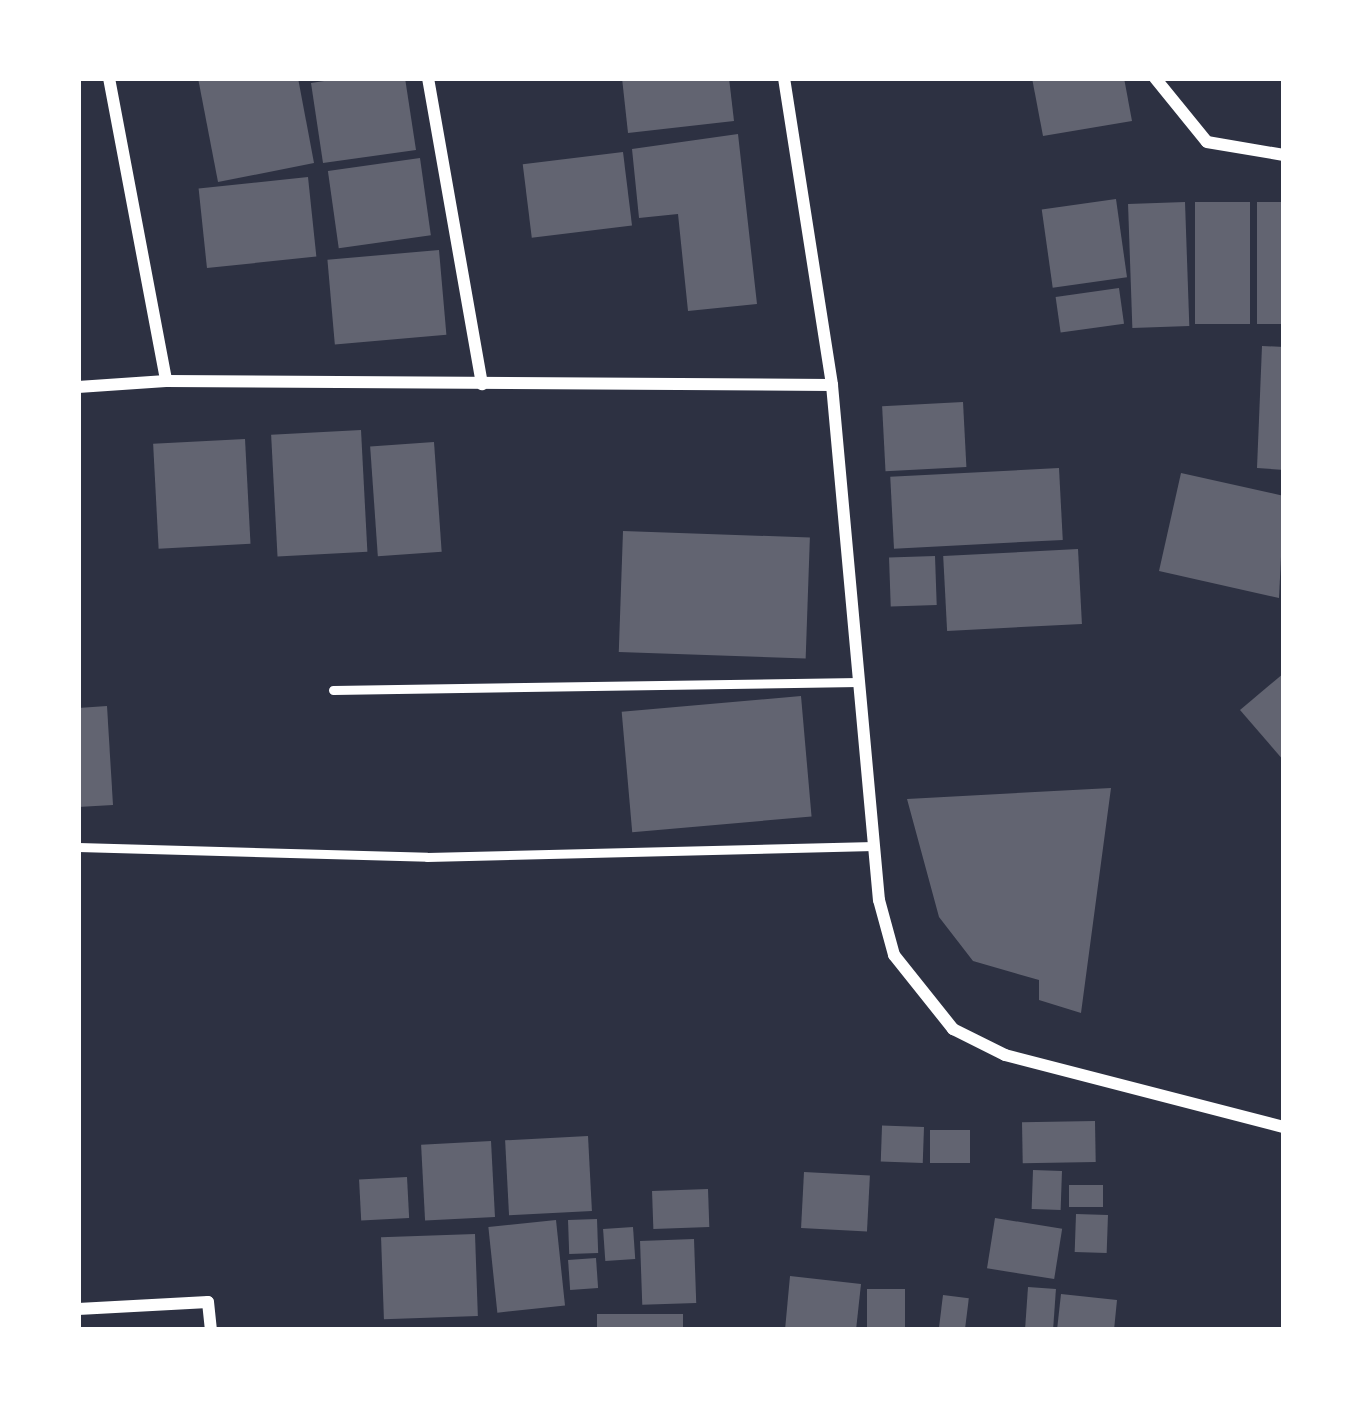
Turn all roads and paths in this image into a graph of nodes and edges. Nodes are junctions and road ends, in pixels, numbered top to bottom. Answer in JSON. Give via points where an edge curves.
{"nodes":[{"id":1,"x":109,"y":78,"type":"edge"},
{"id":2,"x":428,"y":78,"type":"edge"},
{"id":3,"x":784,"y":78,"type":"edge"},
{"id":4,"x":1155,"y":78,"type":"edge"},
{"id":5,"x":1284,"y":155,"type":"edge"},
{"id":6,"x":166,"y":381,"type":"junction"},
{"id":7,"x":482,"y":384,"type":"junction"},
{"id":8,"x":832,"y":385,"type":"junction"},
{"id":9,"x":78,"y":387,"type":"edge"},
{"id":10,"x":859,"y":682,"type":"junction"},
{"id":11,"x":333,"y":690,"type":"dead end"},
{"id":12,"x":874,"y":846,"type":"junction"},
{"id":13,"x":78,"y":847,"type":"edge"},
{"id":14,"x":1284,"y":1127,"type":"edge"},
{"id":15,"x":78,"y":1309,"type":"edge"},
{"id":16,"x":211,"y":1330,"type":"edge"}],
"edges":[{"from":1,"to":6,"type":"street"},
{"from":2,"to":7,"type":"street"},
{"from":3,"to":8,"type":"street"},
{"from":4,"to":5,"type":"street","via":[[1207,142]]},
{"from":6,"to":7,"type":"street"},
{"from":6,"to":9,"type":"street"},
{"from":7,"to":8,"type":"street"},
{"from":8,"to":10,"type":"street"},
{"from":10,"to":11,"type":"lane"},
{"from":10,"to":12,"type":"street"},
{"from":12,"to":13,"type":"lane","via":[[428,857]]},
{"from":12,"to":14,"type":"street","via":[[893,955],[953,1029],[1005,1055]]},
{"from":15,"to":16,"type":"street","via":[[208,1302]]}]}
